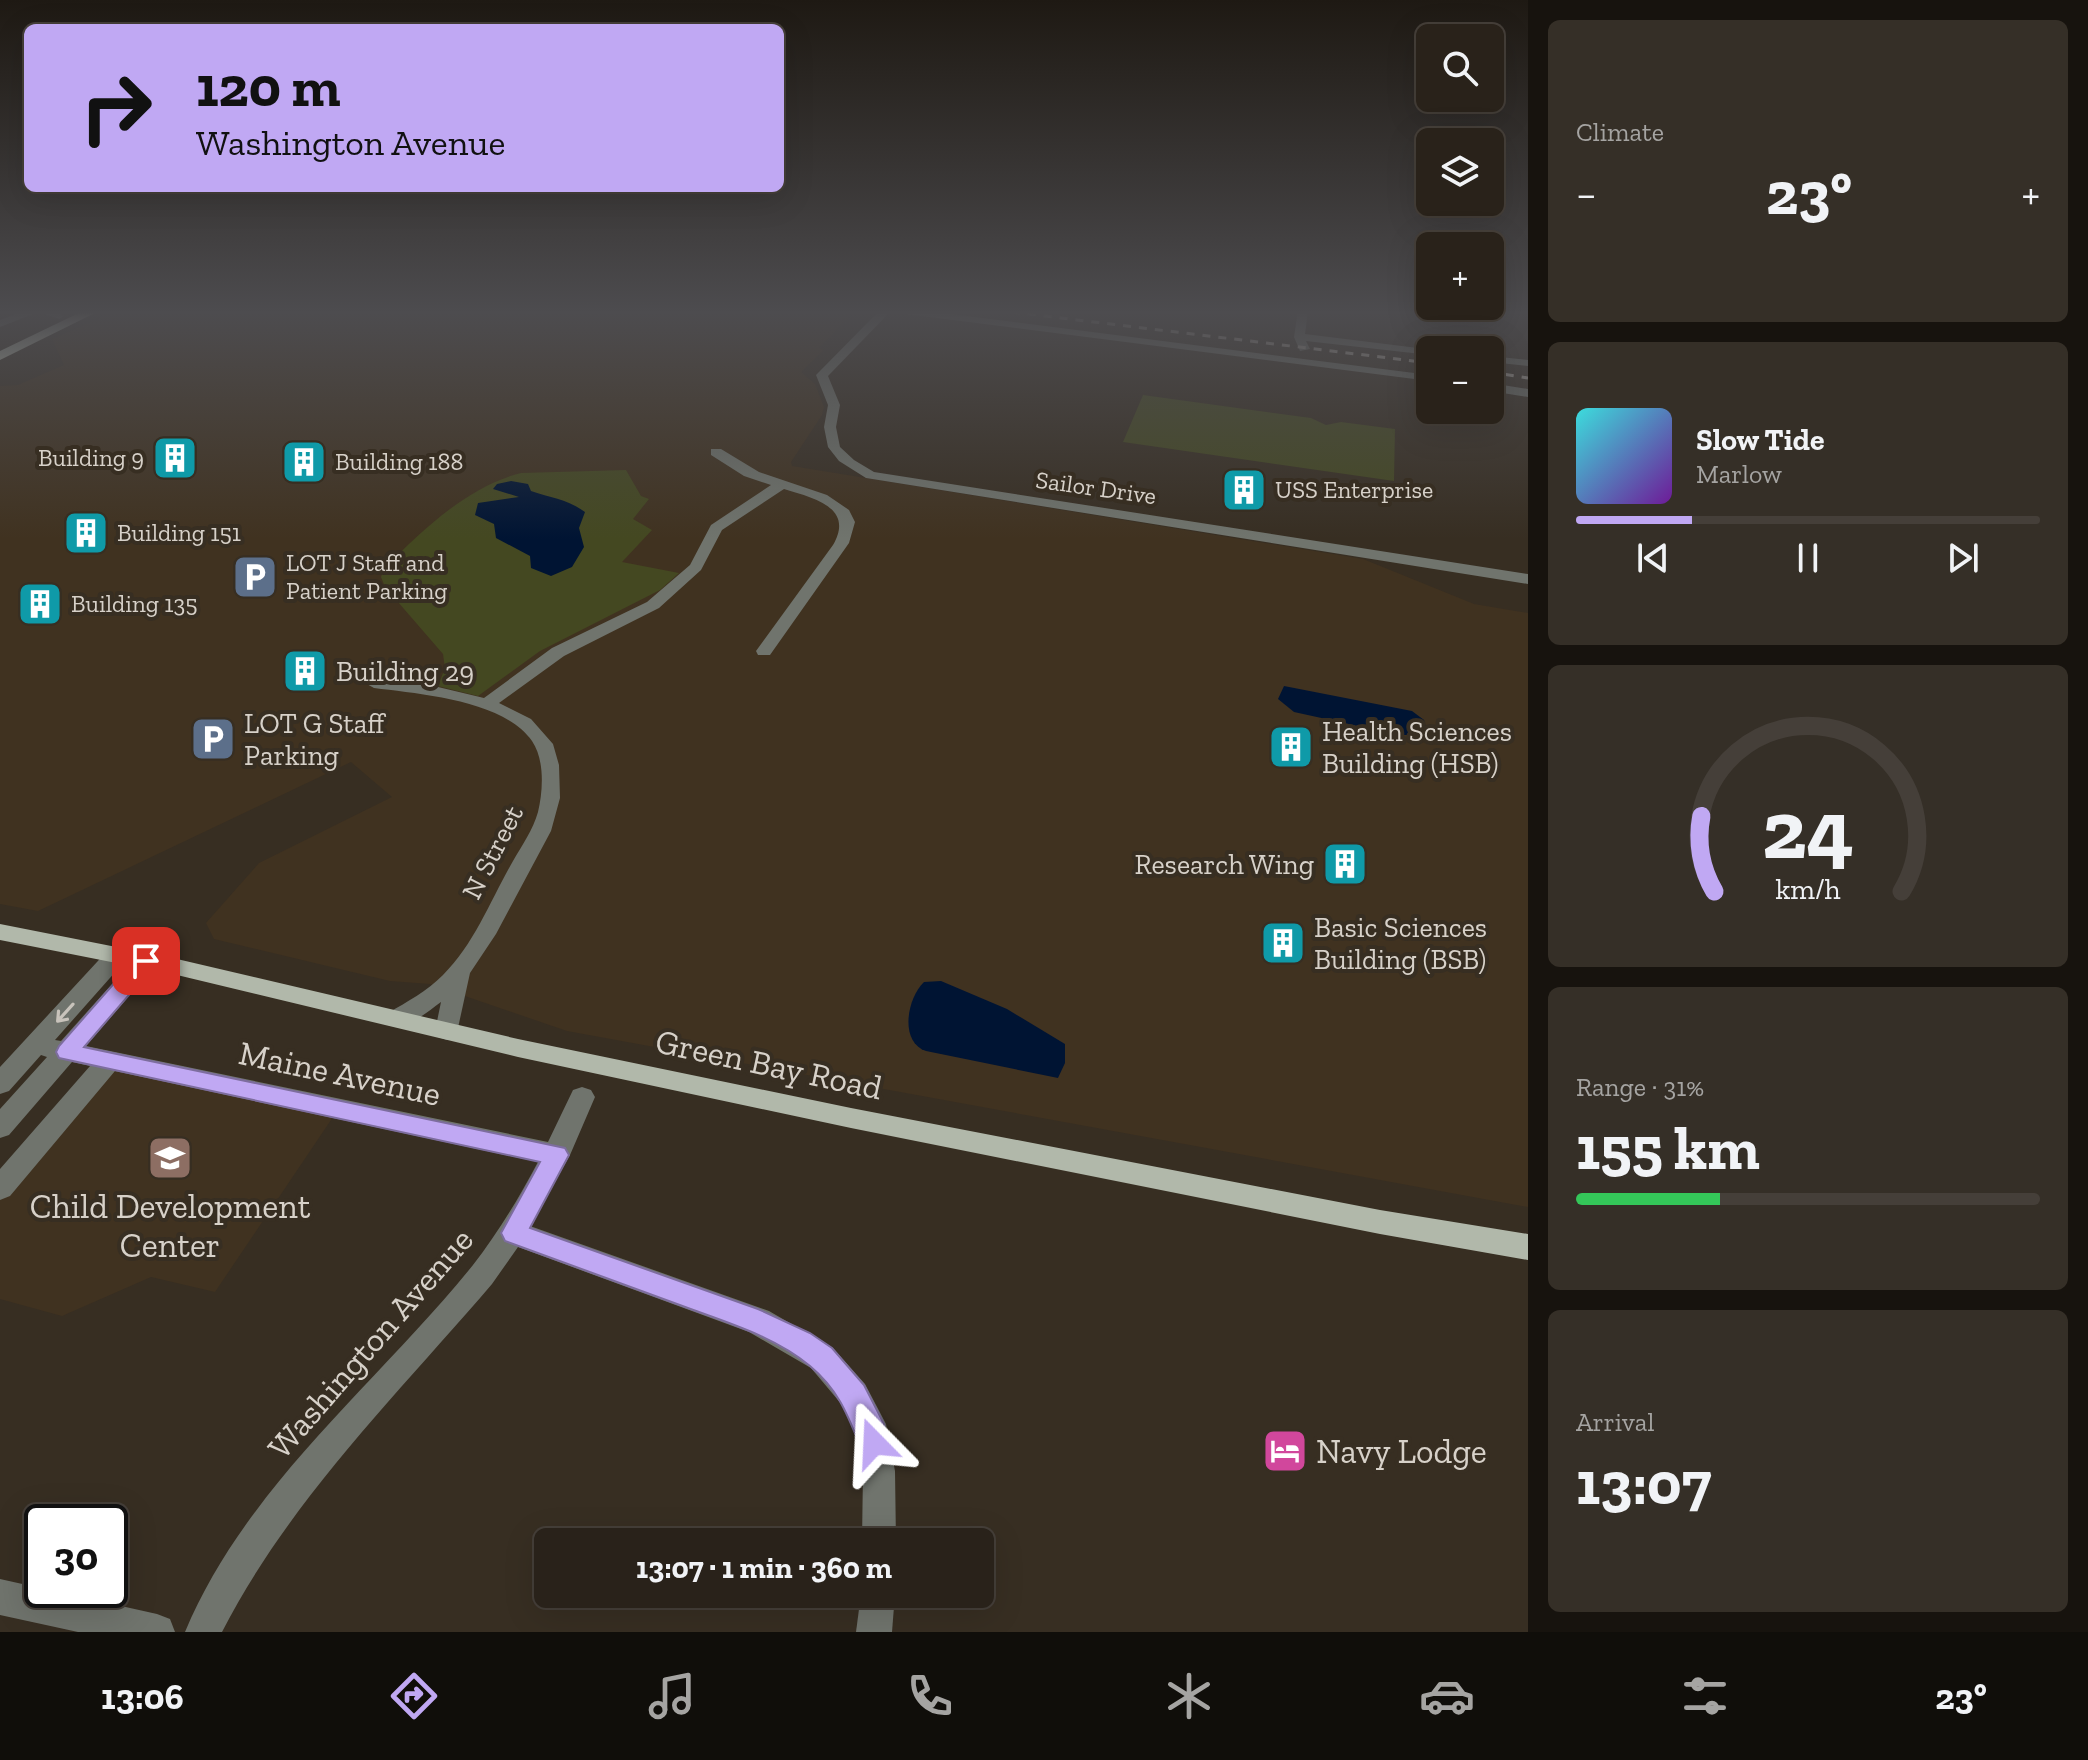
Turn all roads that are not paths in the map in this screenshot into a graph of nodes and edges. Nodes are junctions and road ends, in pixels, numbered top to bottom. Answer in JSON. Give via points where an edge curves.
{"nodes":[{"id":1,"x":827,"y":386,"type":"edge"},
{"id":2,"x":1504,"y":389,"type":"edge"},
{"id":3,"x":1528,"y":393,"type":"edge"},
{"id":4,"x":716,"y":452,"type":"dead end"},
{"id":5,"x":781,"y":485,"type":"junction"},
{"id":6,"x":1528,"y":579,"type":"edge"},
{"id":7,"x":764,"y":651,"type":"dead end"},
{"id":8,"x":374,"y":683,"type":"dead end"},
{"id":9,"x":485,"y":705,"type":"junction"},
{"id":10,"x":0,"y":932,"type":"edge"},
{"id":11,"x":117,"y":955,"type":"junction"},
{"id":12,"x":146,"y":961,"type":"junction"},
{"id":13,"x":459,"y":973,"type":"junction"},
{"id":14,"x":396,"y":1019,"type":"junction"},
{"id":15,"x":447,"y":1031,"type":"junction"},
{"id":16,"x":36,"y":1045,"type":"junction"},
{"id":17,"x":67,"y":1052,"type":"junction"},
{"id":18,"x":109,"y":1061,"type":"junction"},
{"id":19,"x":0,"y":1084,"type":"edge"},
{"id":20,"x":582,"y":1097,"type":"dead end"},
{"id":21,"x":0,"y":1127,"type":"edge"},
{"id":22,"x":557,"y":1155,"type":"junction"},
{"id":23,"x":0,"y":1188,"type":"edge"},
{"id":24,"x":514,"y":1233,"type":"junction"},
{"id":25,"x":1528,"y":1247,"type":"edge"},
{"id":26,"x":879,"y":1528,"type":"edge"},
{"id":27,"x":0,"y":1597,"type":"edge"},
{"id":28,"x":877,"y":1608,"type":"edge"},
{"id":29,"x":157,"y":1632,"type":"edge"},
{"id":30,"x":203,"y":1632,"type":"edge"},
{"id":31,"x":874,"y":1632,"type":"edge"}],
"edges":[{"from":1,"to":6,"type":"street","name":"Sailor Drive","via":[[834,408],[833,444],[843,461],[871,475]]},
{"from":2,"to":3,"type":"street"},
{"from":4,"to":5,"type":"street"},
{"from":5,"to":7,"type":"street","via":[[825,498],[843,512],[848,526],[840,546]]},
{"from":5,"to":9,"type":"street","via":[[716,528],[696,567],[653,605],[558,652]]},
{"from":8,"to":9,"type":"street","name":"N Street"},
{"from":9,"to":13,"type":"street","name":"N Street","via":[[512,715],[541,739],[552,787],[546,818]]},
{"from":10,"to":11,"type":"main road","name":"Green Bay Road"},
{"from":11,"to":12,"type":"main road","name":"Green Bay Road"},
{"from":11,"to":16,"type":"street","one_way":true},
{"from":12,"to":14,"type":"main road","name":"Green Bay Road"},
{"from":12,"to":17,"type":"street"},
{"from":13,"to":14,"type":"street","name":"N Street"},
{"from":13,"to":15,"type":"street","name":"N Street"},
{"from":14,"to":15,"type":"main road","name":"Green Bay Road"},
{"from":15,"to":25,"type":"main road","name":"Green Bay Road","via":[[851,1118]]},
{"from":16,"to":17,"type":"street","name":"Maine Avenue"},
{"from":16,"to":19,"type":"street"},
{"from":17,"to":18,"type":"street","name":"Maine Avenue"},
{"from":17,"to":21,"type":"street"},
{"from":18,"to":22,"type":"street","name":"Maine Avenue"},
{"from":18,"to":23,"type":"street"},
{"from":20,"to":22,"type":"street","name":"Washington Avenue"},
{"from":22,"to":24,"type":"street","name":"Washington Avenue"},
{"from":24,"to":26,"type":"street","via":[[758,1321],[822,1358],[854,1395],[870,1424],[879,1471]]},
{"from":24,"to":30,"type":"street","name":"Washington Avenue","via":[[288,1496],[236,1569]]},
{"from":27,"to":29,"type":"street"},
{"from":28,"to":31,"type":"street"}]}
